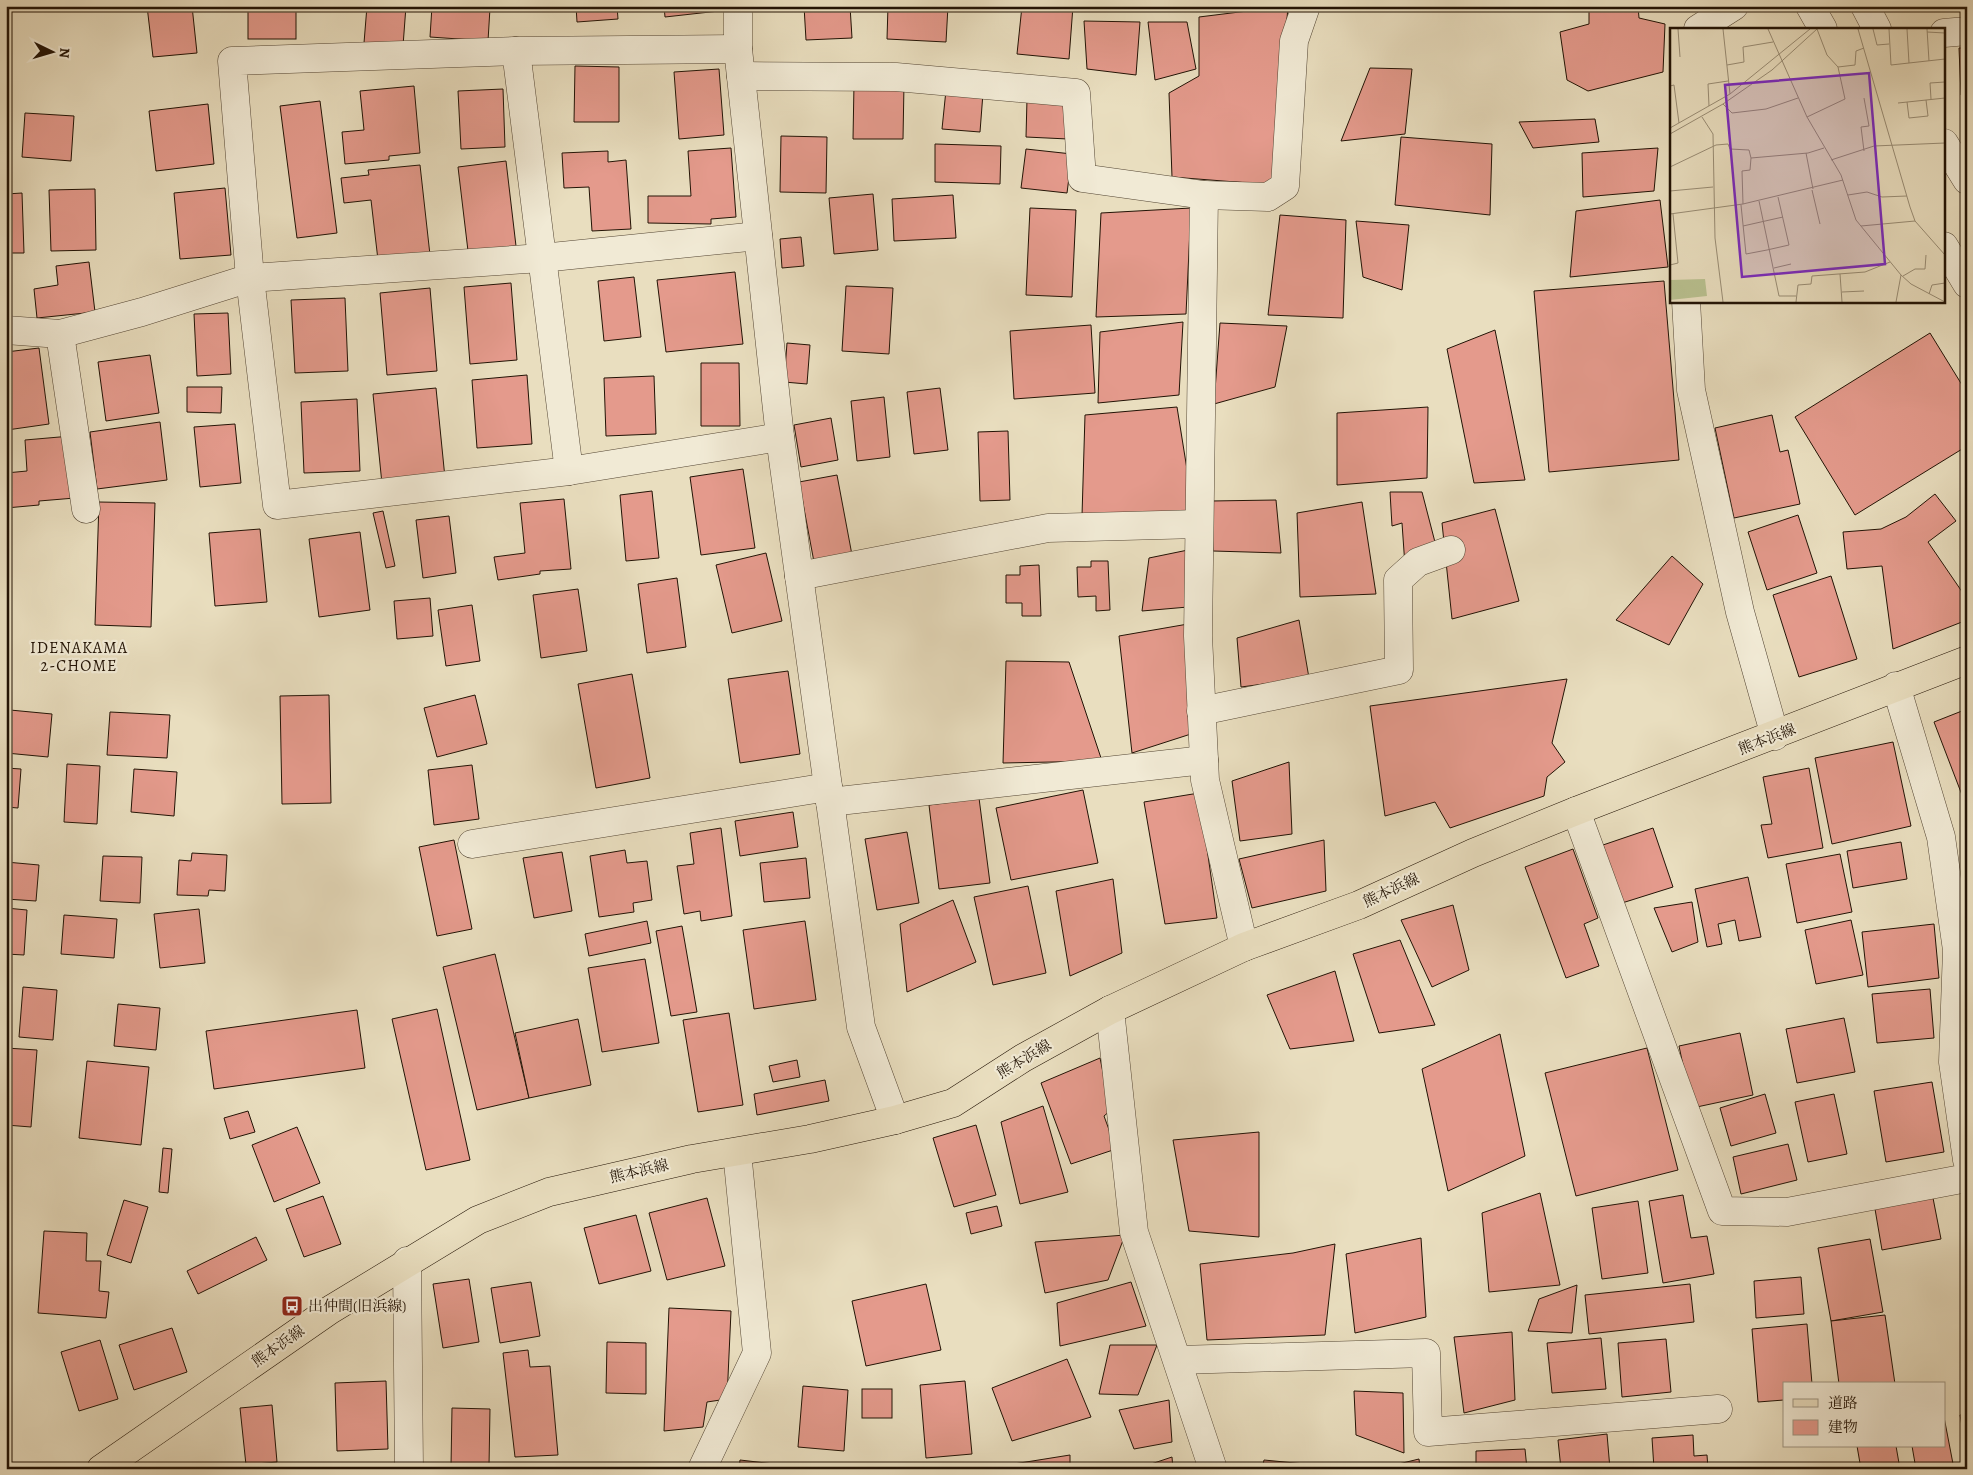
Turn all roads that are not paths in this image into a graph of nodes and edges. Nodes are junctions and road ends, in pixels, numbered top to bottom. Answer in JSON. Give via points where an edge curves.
{"nodes":[{"id":1,"x":738,"y":6,"type":"edge"},
{"id":2,"x":1306,"y":6,"type":"edge"},
{"id":3,"x":1734,"y":6,"type":"edge"},
{"id":4,"x":1810,"y":6,"type":"edge"},
{"id":5,"x":1865,"y":6,"type":"edge"},
{"id":6,"x":1700,"y":28,"type":"edge"},
{"id":7,"x":1822,"y":28,"type":"edge"},
{"id":8,"x":1876,"y":28,"type":"edge"},
{"id":9,"x":1967,"y":31,"type":"edge"},
{"id":10,"x":1946,"y":33,"type":"edge"},
{"id":11,"x":738,"y":49,"type":"junction"},
{"id":12,"x":516,"y":51,"type":"junction"},
{"id":13,"x":741,"y":76,"type":"junction"},
{"id":14,"x":1946,"y":146,"type":"edge"},
{"id":15,"x":1967,"y":180,"type":"edge"},
{"id":16,"x":1204,"y":196,"type":"junction"},
{"id":17,"x":758,"y":236,"type":"junction"},
{"id":18,"x":1946,"y":249,"type":"edge"},
{"id":19,"x":542,"y":258,"type":"junction"},
{"id":20,"x":250,"y":278,"type":"junction"},
{"id":21,"x":1967,"y":284,"type":"edge"},
{"id":22,"x":1686,"y":302,"type":"edge"},
{"id":23,"x":6,"y":330,"type":"edge"},
{"id":24,"x":60,"y":334,"type":"junction"},
{"id":25,"x":780,"y":437,"type":"junction"},
{"id":26,"x":569,"y":471,"type":"junction"},
{"id":27,"x":86,"y":509,"type":"dead end"},
{"id":28,"x":1200,"y":524,"type":"junction"},
{"id":29,"x":1451,"y":550,"type":"dead end"},
{"id":30,"x":799,"y":576,"type":"junction"},
{"id":31,"x":1967,"y":660,"type":"edge"},
{"id":32,"x":1896,"y":686,"type":"junction"},
{"id":33,"x":1201,"y":710,"type":"junction"},
{"id":34,"x":1775,"y":736,"type":"junction"},
{"id":35,"x":1204,"y":760,"type":"junction"},
{"id":36,"x":829,"y":795,"type":"junction"},
{"id":37,"x":1576,"y":811,"type":"junction"},
{"id":38,"x":472,"y":844,"type":"dead end"},
{"id":39,"x":1244,"y":947,"type":"junction"},
{"id":40,"x":1110,"y":1010,"type":"junction"},
{"id":41,"x":895,"y":1120,"type":"junction"},
{"id":42,"x":736,"y":1152,"type":"junction"},
{"id":43,"x":1967,"y":1160,"type":"edge"},
{"id":44,"x":1967,"y":1178,"type":"edge"},
{"id":45,"x":407,"y":1262,"type":"junction"},
{"id":46,"x":1178,"y":1360,"type":"junction"},
{"id":47,"x":1718,"y":1408,"type":"dead end"},
{"id":48,"x":101,"y":1469,"type":"edge"},
{"id":49,"x":410,"y":1469,"type":"edge"},
{"id":50,"x":702,"y":1469,"type":"edge"},
{"id":51,"x":1213,"y":1469,"type":"edge"}],
"edges":[{"from":1,"to":11,"type":"street"},
{"from":2,"to":16,"type":"street","via":[[1294,41],[1285,186],[1268,197]]},
{"from":3,"to":6,"type":"street"},
{"from":4,"to":7,"type":"street"},
{"from":5,"to":8,"type":"street"},
{"from":9,"to":10,"type":"street"},
{"from":11,"to":12,"type":"street"},
{"from":11,"to":13,"type":"street"},
{"from":12,"to":19,"type":"street"},
{"from":12,"to":20,"type":"street","via":[[232,61]]},
{"from":13,"to":16,"type":"street","via":[[896,77],[1076,93],[1082,178]]},
{"from":13,"to":17,"type":"street"},
{"from":14,"to":15,"type":"street"},
{"from":16,"to":28,"type":"street"},
{"from":17,"to":19,"type":"street"},
{"from":17,"to":25,"type":"street"},
{"from":18,"to":21,"type":"street"},
{"from":19,"to":20,"type":"street"},
{"from":19,"to":26,"type":"street"},
{"from":20,"to":24,"type":"street"},
{"from":20,"to":26,"type":"street","via":[[278,505]]},
{"from":22,"to":34,"type":"street","via":[[1691,390],[1740,612]]},
{"from":23,"to":24,"type":"street"},
{"from":24,"to":27,"type":"street"},
{"from":25,"to":26,"type":"street"},
{"from":25,"to":30,"type":"street"},
{"from":28,"to":30,"type":"street","via":[[1048,528]]},
{"from":28,"to":33,"type":"street","via":[[1198,636]]},
{"from":29,"to":33,"type":"street","via":[[1418,562],[1398,580],[1399,670]]},
{"from":30,"to":36,"type":"street"},
{"from":31,"to":32,"type":"main road","name":"熊本浜線"},
{"from":32,"to":34,"type":"main road","name":"熊本浜線"},
{"from":32,"to":43,"type":"street","via":[[1941,837],[1957,950],[1953,1062]]},
{"from":33,"to":35,"type":"street"},
{"from":34,"to":37,"type":"main road","name":"熊本浜線"},
{"from":35,"to":36,"type":"street"},
{"from":35,"to":39,"type":"street","via":[[1205,780]]},
{"from":36,"to":38,"type":"street"},
{"from":36,"to":41,"type":"street","via":[[861,1027]]},
{"from":37,"to":39,"type":"main road","name":"熊本浜線","via":[[1472,853],[1359,905]]},
{"from":37,"to":44,"type":"street","via":[[1722,1211],[1787,1212]]},
{"from":39,"to":40,"type":"main road","name":"熊本浜線"},
{"from":40,"to":41,"type":"main road","name":"熊本浜線","via":[[1023,1058],[953,1103]]},
{"from":40,"to":46,"type":"street","via":[[1134,1232]]},
{"from":41,"to":42,"type":"main road","name":"熊本浜線","via":[[810,1140]]},
{"from":42,"to":45,"type":"main road","name":"熊本浜線","via":[[550,1192],[478,1220]]},
{"from":42,"to":50,"type":"street","via":[[757,1353]]},
{"from":45,"to":48,"type":"main road","name":"熊本浜線","via":[[330,1310]]},
{"from":45,"to":49,"type":"street"},
{"from":46,"to":47,"type":"street","via":[[1426,1353],[1428,1432]]},
{"from":46,"to":51,"type":"street"}]}
